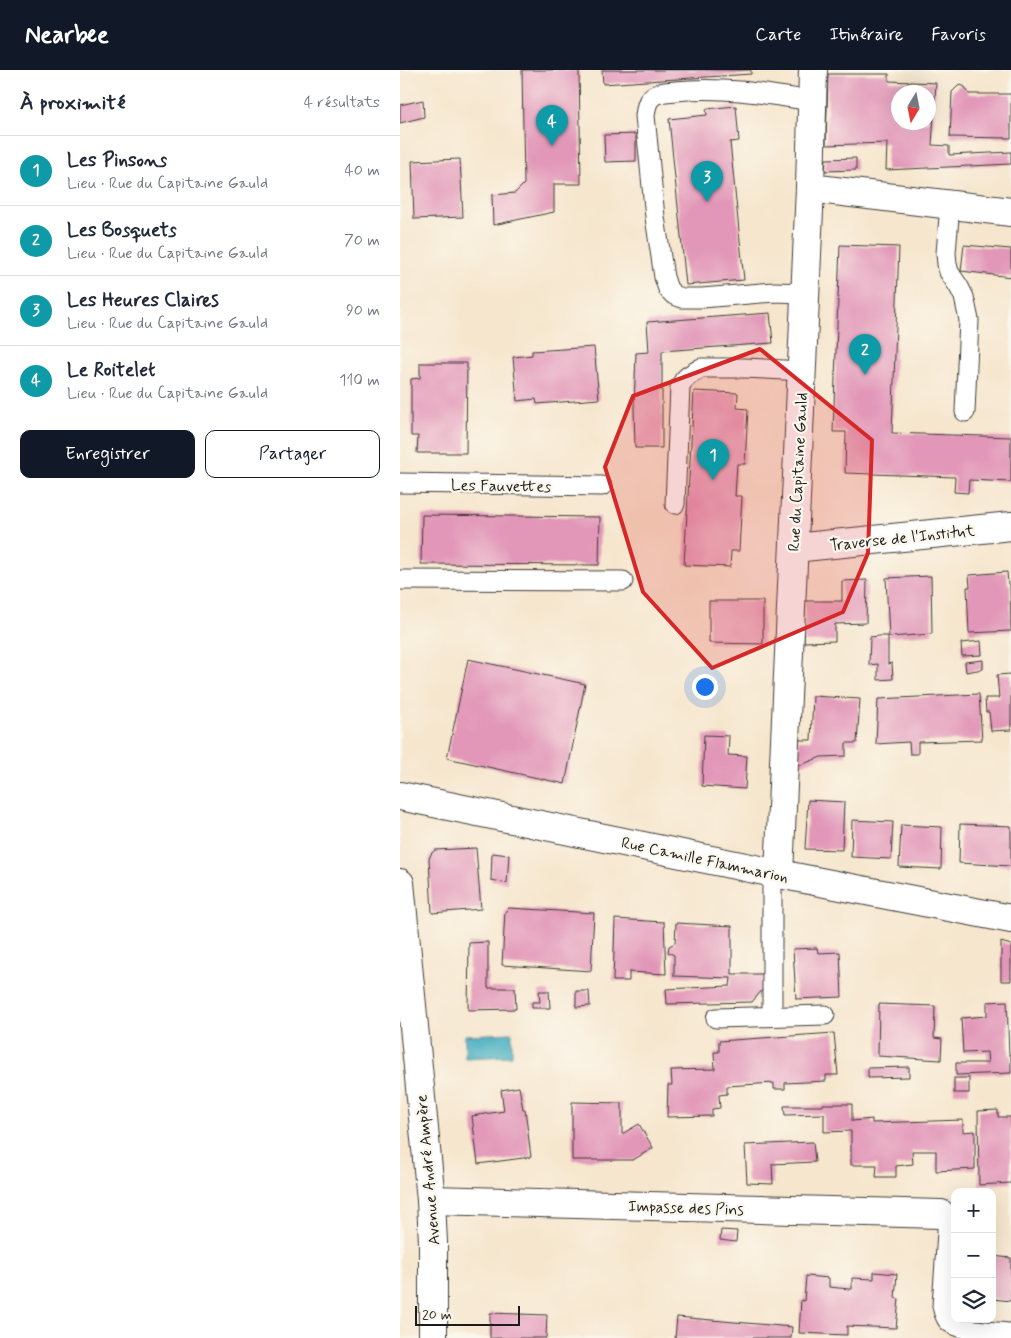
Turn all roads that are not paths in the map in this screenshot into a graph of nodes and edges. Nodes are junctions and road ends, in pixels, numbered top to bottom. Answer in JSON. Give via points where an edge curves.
{"nodes":[{"id":1,"x":813,"y":70,"type":"edge"},
{"id":2,"x":812,"y":101,"type":"junction"},
{"id":3,"x":810,"y":188,"type":"junction"},
{"id":4,"x":950,"y":205,"type":"junction"},
{"id":5,"x":1011,"y":212,"type":"edge"},
{"id":6,"x":805,"y":293,"type":"junction"},
{"id":7,"x":802,"y":371,"type":"junction"},
{"id":8,"x":965,"y":412,"type":"dead end"},
{"id":9,"x":400,"y":484,"type":"edge"},
{"id":10,"x":602,"y":486,"type":"dead end"},
{"id":11,"x":675,"y":504,"type":"dead end"},
{"id":12,"x":1011,"y":526,"type":"edge"},
{"id":13,"x":794,"y":548,"type":"junction"},
{"id":14,"x":400,"y":580,"type":"edge"},
{"id":15,"x":623,"y":581,"type":"dead end"},
{"id":16,"x":400,"y":796,"type":"edge"},
{"id":17,"x":776,"y":873,"type":"junction"},
{"id":18,"x":400,"y":883,"type":"edge"},
{"id":19,"x":1011,"y":919,"type":"edge"},
{"id":20,"x":825,"y":1015,"type":"dead end"},
{"id":21,"x":772,"y":1016,"type":"junction"},
{"id":22,"x":716,"y":1018,"type":"dead end"},
{"id":23,"x":431,"y":1200,"type":"junction"},
{"id":24,"x":940,"y":1214,"type":"joint"},
{"id":25,"x":966,"y":1333,"type":"edge"},
{"id":26,"x":1011,"y":1333,"type":"edge"},
{"id":27,"x":433,"y":1338,"type":"edge"}],
"edges":[{"from":1,"to":2,"type":"street","name":"Rue du Capitaine Gauld"},
{"from":2,"to":3,"type":"street","name":"Rue du Capitaine Gauld"},
{"from":2,"to":6,"type":"lane","via":[[728,89],[686,90],[659,93],[651,98],[645,116],[655,217],[668,289],[682,298]]},
{"from":3,"to":4,"type":"street"},
{"from":3,"to":6,"type":"street","name":"Rue du Capitaine Gauld"},
{"from":4,"to":5,"type":"street"},
{"from":4,"to":8,"type":"lane","via":[[947,264],[964,297],[969,320]]},
{"from":6,"to":7,"type":"street","name":"Rue du Capitaine Gauld"},
{"from":7,"to":11,"type":"lane","via":[[701,368],[684,380],[680,387]]},
{"from":7,"to":13,"type":"street","name":"Rue du Capitaine Gauld"},
{"from":9,"to":10,"type":"lane","name":"Les Fauvettes"},
{"from":12,"to":13,"type":"street","name":"Traverse de l'Institut"},
{"from":13,"to":17,"type":"street","name":"Rue du Capitaine Gauld"},
{"from":14,"to":15,"type":"lane"},
{"from":16,"to":17,"type":"street","name":"Rue Camille Flammarion"},
{"from":17,"to":19,"type":"street","name":"Rue Camille Flammarion"},
{"from":17,"to":21,"type":"lane"},
{"from":18,"to":23,"type":"street","name":"Avenue André Ampère"},
{"from":20,"to":21,"type":"lane"},
{"from":21,"to":22,"type":"lane"},
{"from":23,"to":24,"type":"street","name":"Impasse des Pins"},
{"from":23,"to":27,"type":"street","name":"Avenue André Ampère"},
{"from":24,"to":25,"type":"lane","via":[[947,1226],[942,1306],[948,1320]]},
{"from":25,"to":26,"type":"lane"}]}
